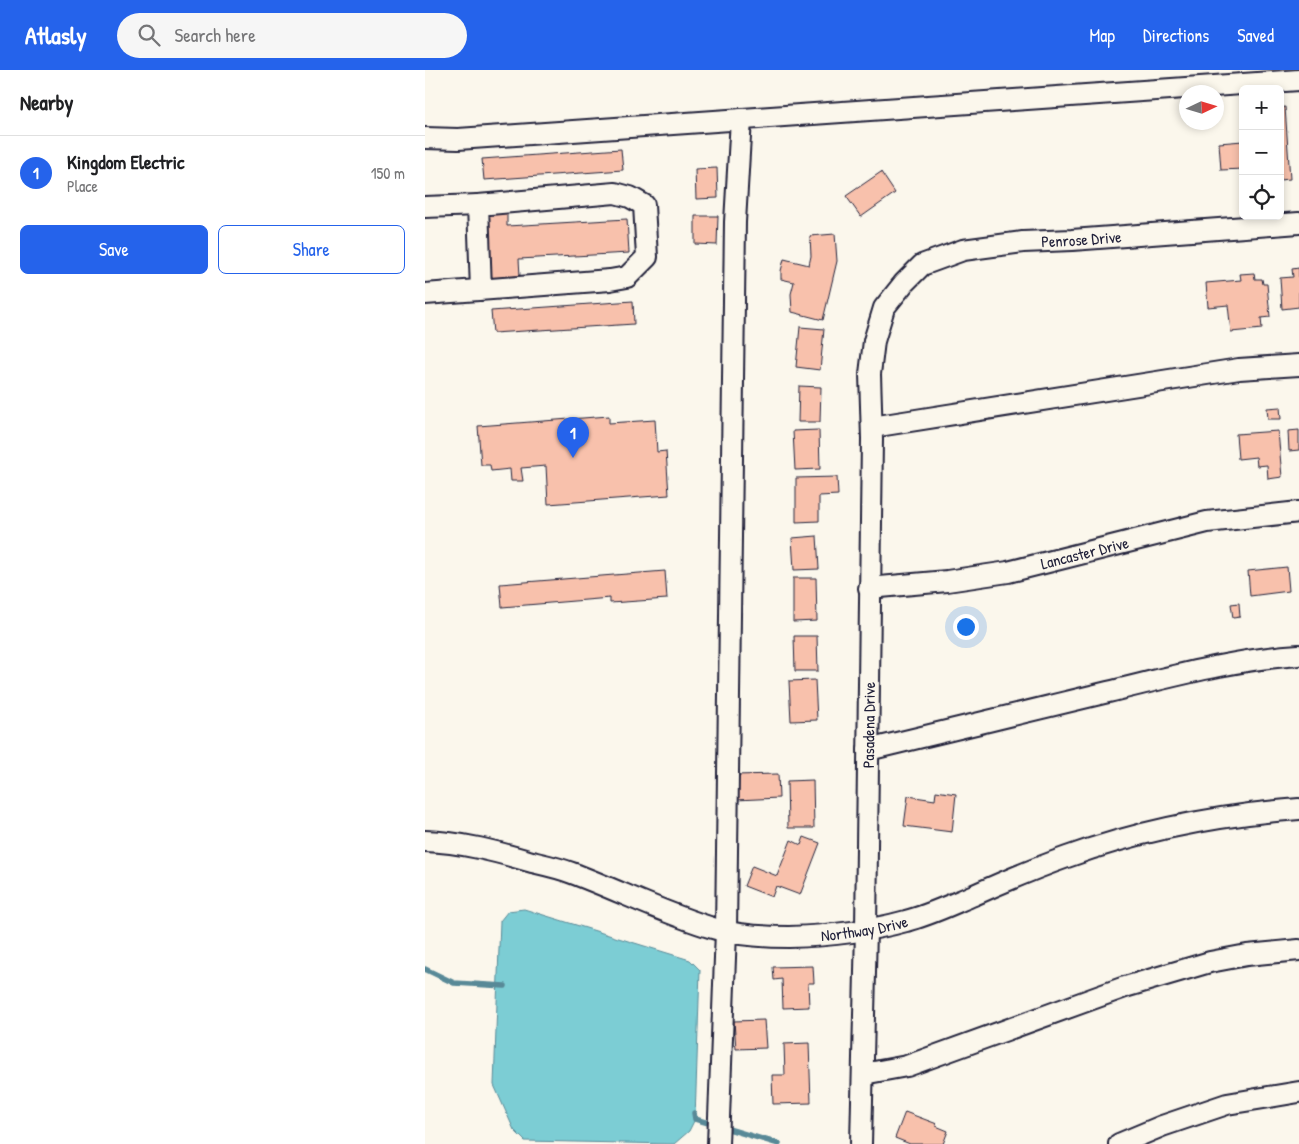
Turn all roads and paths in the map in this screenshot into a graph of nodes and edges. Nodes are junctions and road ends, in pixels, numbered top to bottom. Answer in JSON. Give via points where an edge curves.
{"nodes":[{"id":1,"x":1299,"y":80,"type":"edge"},
{"id":2,"x":741,"y":119,"type":"junction"},
{"id":3,"x":425,"y":138,"type":"edge"},
{"id":4,"x":478,"y":205,"type":"junction"},
{"id":5,"x":425,"y":208,"type":"edge"},
{"id":6,"x":1299,"y":223,"type":"edge"},
{"id":7,"x":481,"y":290,"type":"junction"},
{"id":8,"x":425,"y":294,"type":"edge"},
{"id":9,"x":884,"y":308,"type":"joint"},
{"id":10,"x":1299,"y":365,"type":"edge"},
{"id":11,"x":872,"y":427,"type":"junction"},
{"id":12,"x":1299,"y":512,"type":"edge"},
{"id":13,"x":869,"y":588,"type":"junction"},
{"id":14,"x":1299,"y":655,"type":"edge"},
{"id":15,"x":868,"y":750,"type":"junction"},
{"id":16,"x":1299,"y":809,"type":"edge"},
{"id":17,"x":425,"y":841,"type":"edge"},
{"id":18,"x":866,"y":929,"type":"junction"},
{"id":19,"x":725,"y":931,"type":"junction"},
{"id":20,"x":1299,"y":950,"type":"edge"},
{"id":21,"x":863,"y":1074,"type":"junction"},
{"id":22,"x":1299,"y":1092,"type":"edge"},
{"id":23,"x":719,"y":1144,"type":"edge"},
{"id":24,"x":861,"y":1144,"type":"edge"},
{"id":25,"x":1119,"y":1144,"type":"edge"}],
"edges":[{"from":1,"to":2,"type":"street"},
{"from":2,"to":3,"type":"street","via":[[458,139]]},
{"from":2,"to":19,"type":"street","via":[[735,232]]},
{"from":4,"to":5,"type":"street"},
{"from":4,"to":7,"type":"street"},
{"from":4,"to":7,"type":"street","via":[[615,193],[630,197],[644,205],[647,257],[627,277]]},
{"from":6,"to":9,"type":"street","name":"Penrose Drive","via":[[1023,242],[963,250],[922,265]]},
{"from":7,"to":8,"type":"street"},
{"from":9,"to":11,"type":"street","name":"Pasadena Drive","via":[[873,349]]},
{"from":10,"to":11,"type":"street","via":[[1239,369]]},
{"from":11,"to":13,"type":"street","name":"Pasadena Drive"},
{"from":12,"to":13,"type":"street","name":"Lancaster Drive","via":[[1207,522],[1008,572]]},
{"from":13,"to":15,"type":"street","name":"Pasadena Drive"},
{"from":14,"to":15,"type":"street","via":[[1163,679]]},
{"from":15,"to":18,"type":"street","name":"Pasadena Drive"},
{"from":16,"to":18,"type":"street","name":"Northway Drive","via":[[1198,821],[1150,832],[1069,856],[907,921]]},
{"from":17,"to":19,"type":"street","name":"Northway Drive","via":[[487,850],[571,872]]},
{"from":18,"to":19,"type":"street","name":"Northway Drive","via":[[791,937]]},
{"from":18,"to":21,"type":"street","name":"Pasadena Drive"},
{"from":19,"to":23,"type":"street"},
{"from":20,"to":21,"type":"street","via":[[1210,962],[1125,987],[907,1066]]},
{"from":21,"to":24,"type":"street","name":"Pasadena Drive"},
{"from":22,"to":25,"type":"street","via":[[1227,1104]]}]}
